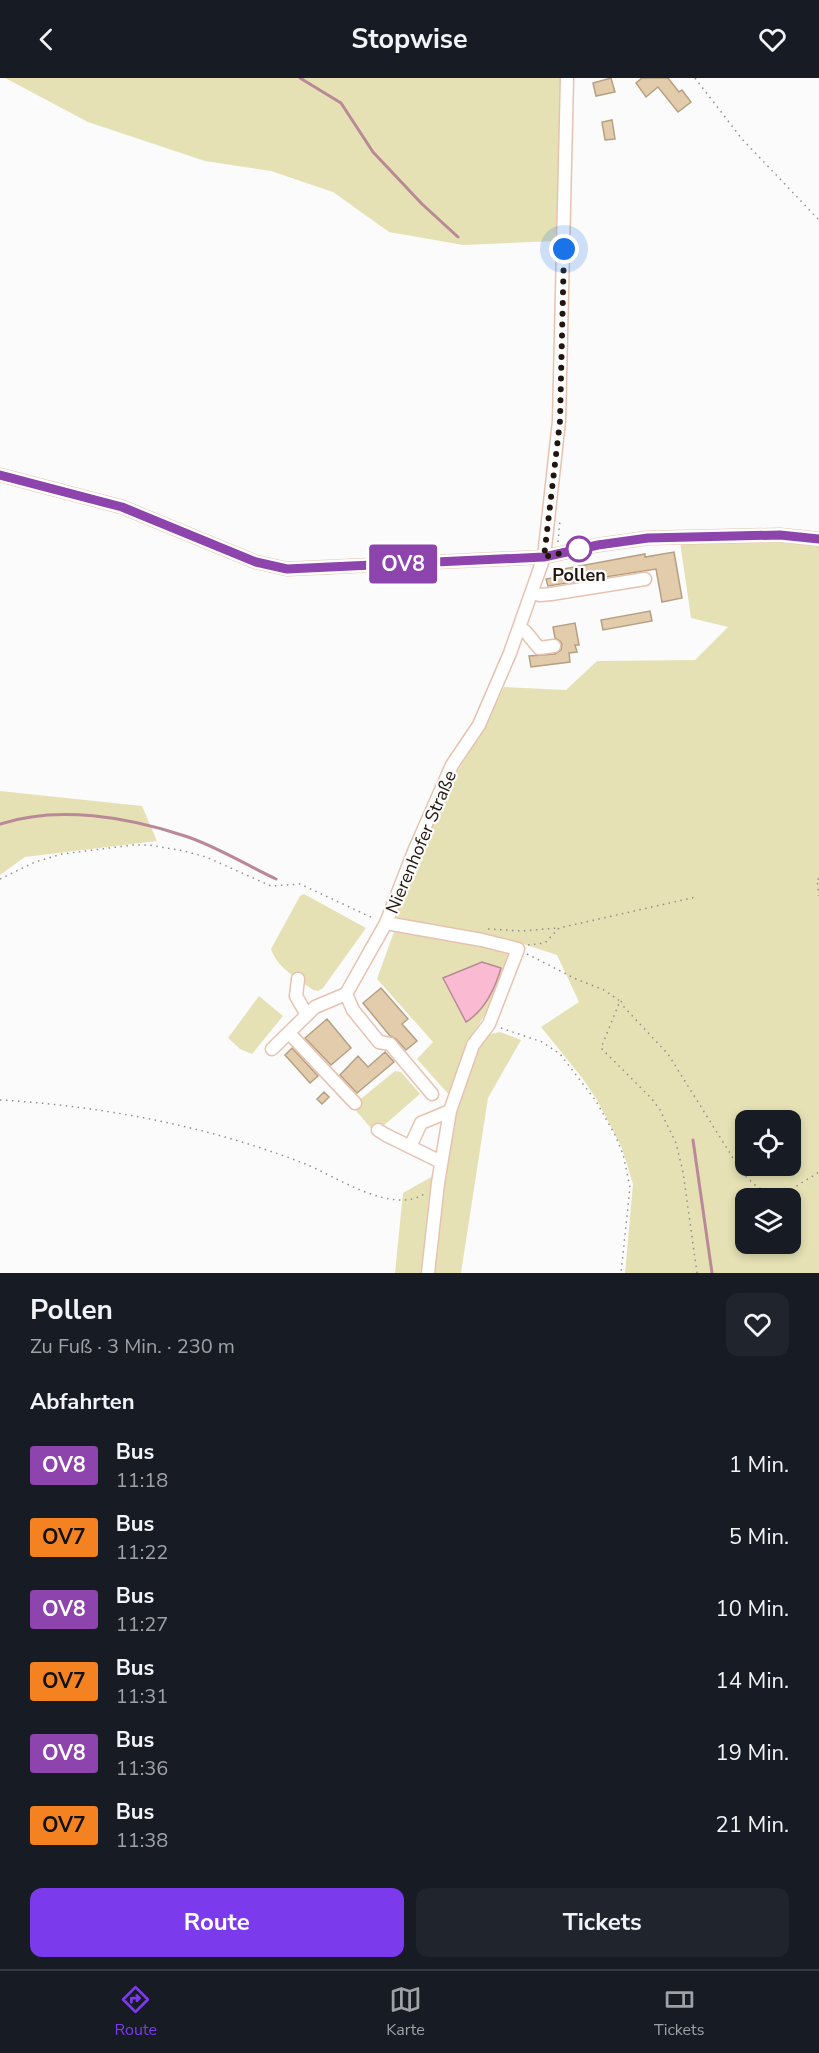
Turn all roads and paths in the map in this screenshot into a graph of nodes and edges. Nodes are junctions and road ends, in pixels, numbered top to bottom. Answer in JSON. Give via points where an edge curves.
{"nodes":[{"id":1,"x":567,"y":78,"type":"edge"},
{"id":2,"x":694,"y":78,"type":"edge"},
{"id":3,"x":819,"y":220,"type":"edge"},
{"id":4,"x":0,"y":475,"type":"edge"},
{"id":5,"x":819,"y":539,"type":"edge"},
{"id":6,"x":544,"y":557,"type":"junction"},
{"id":7,"x":645,"y":579,"type":"dead end"},
{"id":8,"x":533,"y":593,"type":"junction"},
{"id":9,"x":519,"y":629,"type":"junction"},
{"id":10,"x":554,"y":646,"type":"dead end"},
{"id":11,"x":0,"y":879,"type":"edge"},
{"id":12,"x":819,"y":879,"type":"edge"},
{"id":13,"x":819,"y":896,"type":"edge"},
{"id":14,"x":696,"y":897,"type":"dead end"},
{"id":15,"x":387,"y":921,"type":"junction"},
{"id":16,"x":559,"y":928,"type":"junction"},
{"id":17,"x":485,"y":929,"type":"dead end"},
{"id":18,"x":518,"y":949,"type":"junction"},
{"id":19,"x":298,"y":979,"type":"dead end"},
{"id":20,"x":346,"y":994,"type":"junction"},
{"id":21,"x":620,"y":1000,"type":"junction"},
{"id":22,"x":307,"y":1015,"type":"junction"},
{"id":23,"x":489,"y":1024,"type":"junction"},
{"id":24,"x":289,"y":1033,"type":"junction"},
{"id":25,"x":272,"y":1049,"type":"dead end"},
{"id":26,"x":432,"y":1094,"type":"dead end"},
{"id":27,"x":0,"y":1100,"type":"edge"},
{"id":28,"x":355,"y":1103,"type":"dead end"},
{"id":29,"x":450,"y":1111,"type":"junction"},
{"id":30,"x":378,"y":1130,"type":"dead end"},
{"id":31,"x":410,"y":1147,"type":"junction"},
{"id":32,"x":441,"y":1162,"type":"junction"},
{"id":33,"x":819,"y":1172,"type":"edge"},
{"id":34,"x":438,"y":1183,"type":"junction"},
{"id":35,"x":428,"y":1273,"type":"edge"},
{"id":36,"x":621,"y":1273,"type":"edge"},
{"id":37,"x":697,"y":1273,"type":"edge"}],
"edges":[{"from":1,"to":6,"type":"street","name":"Nierenhofer Straße","via":[[560,421]]},
{"from":2,"to":3,"type":"path","via":[[742,139]]},
{"from":4,"to":6,"type":"street","via":[[122,507],[271,567],[359,567]]},
{"from":5,"to":6,"type":"street","via":[[780,535],[648,538]]},
{"from":6,"to":8,"type":"street","name":"Nierenhofer Straße"},
{"from":7,"to":8,"type":"street","via":[[551,594]]},
{"from":8,"to":9,"type":"street","name":"Nierenhofer Straße"},
{"from":9,"to":10,"type":"street","via":[[538,648]]},
{"from":9,"to":15,"type":"street","name":"Nierenhofer Straße","via":[[479,725],[452,765]]},
{"from":11,"to":15,"type":"path","via":[[62,854],[149,845],[206,857],[271,886],[300,884]]},
{"from":12,"to":13,"type":"path"},
{"from":14,"to":16,"type":"path"},
{"from":15,"to":18,"type":"street","name":"Nierenhofer Straße"},
{"from":15,"to":20,"type":"street"},
{"from":16,"to":17,"type":"path"},
{"from":16,"to":18,"type":"path","via":[[545,944]]},
{"from":18,"to":21,"type":"path"},
{"from":18,"to":23,"type":"street"},
{"from":19,"to":22,"type":"street","via":[[296,996]]},
{"from":20,"to":22,"type":"street","via":[[315,1007]]},
{"from":20,"to":26,"type":"street","via":[[353,1010],[379,1042],[390,1044]]},
{"from":21,"to":33,"type":"path","via":[[668,1054],[743,1174],[755,1185],[772,1196],[784,1194]]},
{"from":21,"to":37,"type":"path","via":[[601,1048],[652,1099],[676,1143]]},
{"from":22,"to":24,"type":"street"},
{"from":23,"to":29,"type":"street","via":[[473,1045]]},
{"from":23,"to":36,"type":"path","via":[[542,1042],[560,1054],[596,1101],[615,1135],[630,1187]]},
{"from":24,"to":25,"type":"street"},
{"from":24,"to":28,"type":"street"},
{"from":27,"to":34,"type":"path","via":[[84,1107],[186,1127],[281,1155],[396,1201],[422,1196]]},
{"from":29,"to":31,"type":"street","via":[[421,1123]]},
{"from":29,"to":32,"type":"street"},
{"from":30,"to":31,"type":"street"},
{"from":31,"to":32,"type":"street"},
{"from":32,"to":34,"type":"street"},
{"from":34,"to":35,"type":"street"}]}
